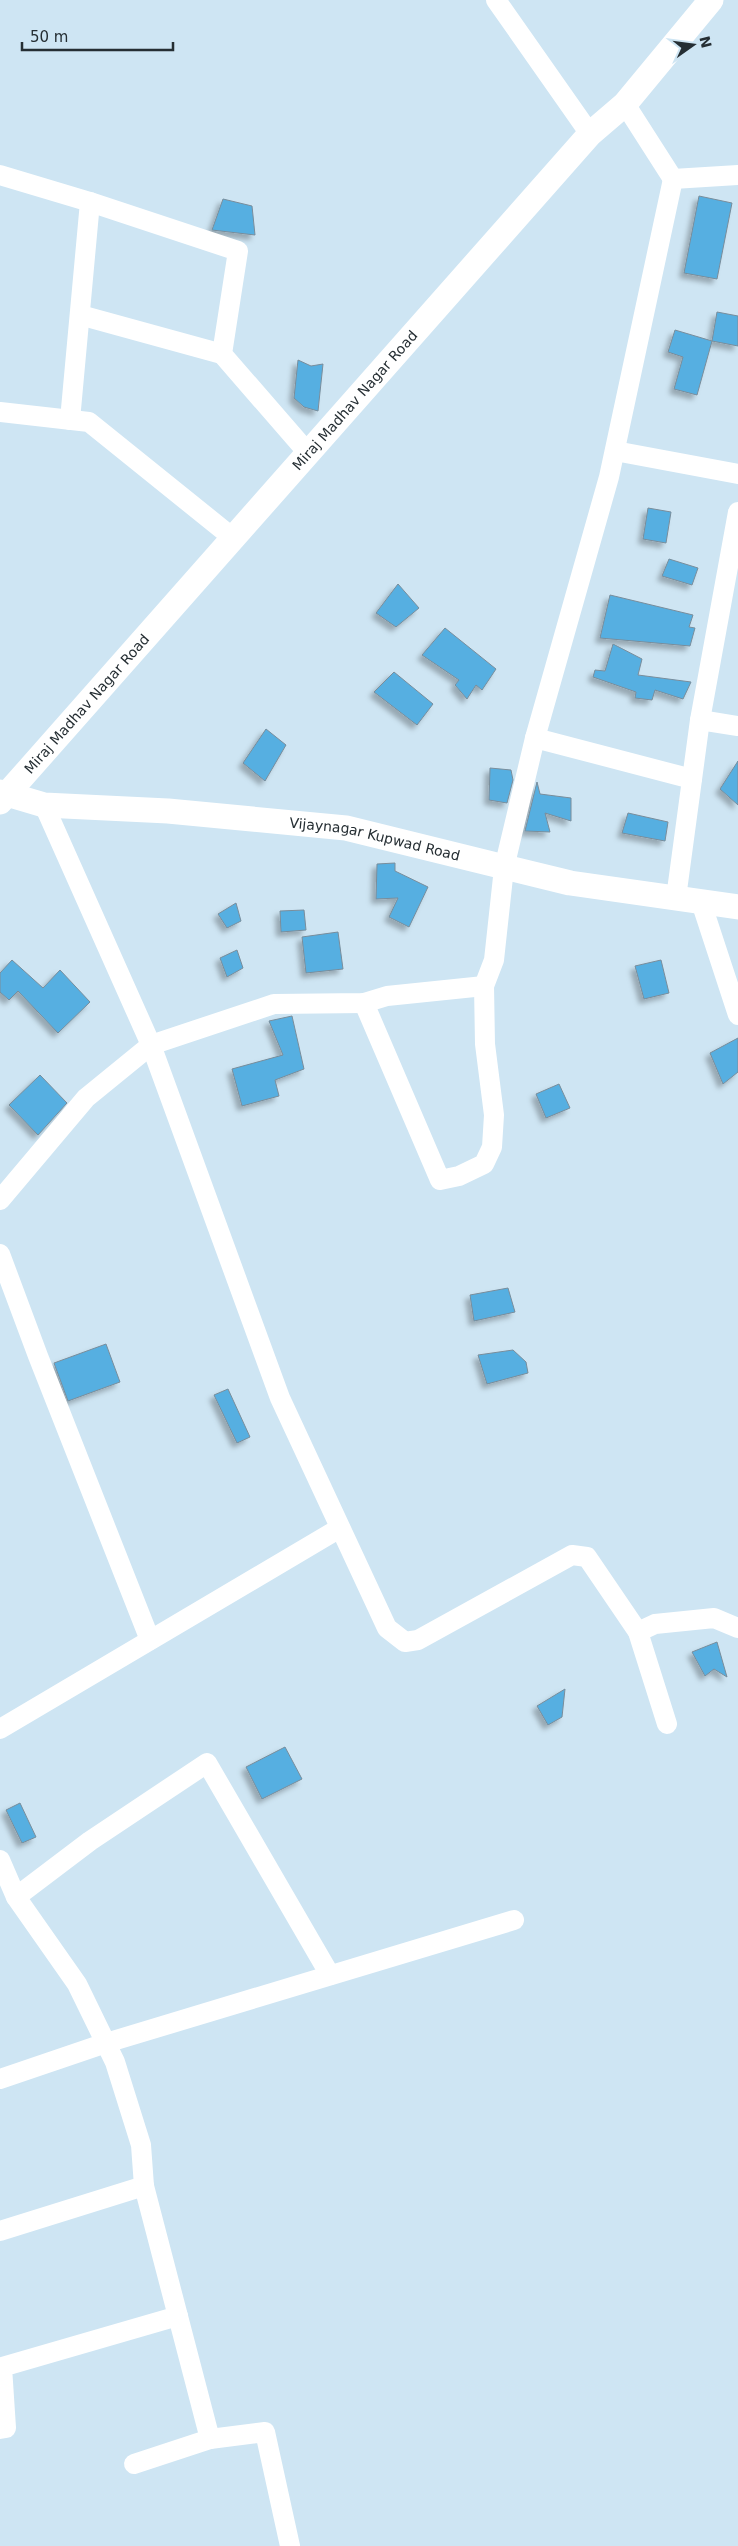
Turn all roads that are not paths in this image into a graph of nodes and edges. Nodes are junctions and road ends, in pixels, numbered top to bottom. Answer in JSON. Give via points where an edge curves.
{"nodes":[{"id":1,"x":496,"y":0,"type":"edge"},
{"id":2,"x":711,"y":0,"type":"edge"},
{"id":3,"x":625,"y":104,"type":"junction"},
{"id":4,"x":590,"y":134,"type":"junction"},
{"id":5,"x":0,"y":175,"type":"edge"},
{"id":6,"x":738,"y":175,"type":"edge"},
{"id":7,"x":673,"y":179,"type":"junction"},
{"id":8,"x":90,"y":202,"type":"junction"},
{"id":9,"x":80,"y":315,"type":"junction"},
{"id":10,"x":222,"y":354,"type":"junction"},
{"id":11,"x":0,"y":412,"type":"edge"},
{"id":12,"x":70,"y":420,"type":"junction"},
{"id":13,"x":615,"y":451,"type":"junction"},
{"id":14,"x":308,"y":453,"type":"junction"},
{"id":15,"x":738,"y":474,"type":"edge"},
{"id":16,"x":738,"y":512,"type":"edge"},
{"id":17,"x":233,"y":538,"type":"junction"},
{"id":18,"x":700,"y":720,"type":"junction"},
{"id":19,"x":738,"y":726,"type":"edge"},
{"id":20,"x":535,"y":738,"type":"junction"},
{"id":21,"x":692,"y":779,"type":"junction"},
{"id":22,"x":3,"y":796,"type":"edge"},
{"id":23,"x":44,"y":805,"type":"junction"},
{"id":24,"x":504,"y":868,"type":"junction"},
{"id":25,"x":676,"y":898,"type":"junction"},
{"id":26,"x":701,"y":902,"type":"junction"},
{"id":27,"x":738,"y":907,"type":"edge"},
{"id":28,"x":484,"y":986,"type":"junction"},
{"id":29,"x":364,"y":1003,"type":"junction"},
{"id":30,"x":738,"y":1015,"type":"edge"},
{"id":31,"x":151,"y":1045,"type":"junction"},
{"id":32,"x":0,"y":1200,"type":"edge"},
{"id":33,"x":0,"y":1254,"type":"edge"},
{"id":34,"x":340,"y":1528,"type":"junction"},
{"id":35,"x":738,"y":1628,"type":"edge"},
{"id":36,"x":638,"y":1632,"type":"junction"},
{"id":37,"x":150,"y":1640,"type":"junction"},
{"id":38,"x":668,"y":1724,"type":"dead end"},
{"id":39,"x":0,"y":1729,"type":"edge"},
{"id":40,"x":0,"y":1860,"type":"edge"},
{"id":41,"x":16,"y":1897,"type":"junction"},
{"id":42,"x":514,"y":1920,"type":"dead end"},
{"id":43,"x":330,"y":1975,"type":"junction"},
{"id":44,"x":106,"y":2043,"type":"junction"},
{"id":45,"x":0,"y":2079,"type":"edge"},
{"id":46,"x":144,"y":2186,"type":"junction"},
{"id":47,"x":0,"y":2231,"type":"edge"},
{"id":48,"x":178,"y":2316,"type":"junction"},
{"id":49,"x":0,"y":2429,"type":"edge"},
{"id":50,"x":210,"y":2439,"type":"junction"},
{"id":51,"x":134,"y":2464,"type":"dead end"},
{"id":52,"x":290,"y":2546,"type":"edge"}],
"edges":[{"from":1,"to":4,"type":"street"},
{"from":2,"to":3,"type":"street","name":"Miraj Madhav Nagar Road"},
{"from":3,"to":4,"type":"street","name":"Miraj Madhav Nagar Road"},
{"from":3,"to":7,"type":"street"},
{"from":4,"to":14,"type":"street","name":"Miraj Madhav Nagar Road"},
{"from":5,"to":8,"type":"street"},
{"from":6,"to":7,"type":"street"},
{"from":7,"to":13,"type":"street"},
{"from":8,"to":9,"type":"street"},
{"from":8,"to":10,"type":"street","via":[[238,250]]},
{"from":9,"to":10,"type":"street"},
{"from":9,"to":12,"type":"street"},
{"from":10,"to":14,"type":"street"},
{"from":11,"to":12,"type":"street"},
{"from":12,"to":17,"type":"street","via":[[90,422]]},
{"from":13,"to":15,"type":"street"},
{"from":13,"to":20,"type":"street"},
{"from":14,"to":17,"type":"street","name":"Miraj Madhav Nagar Road"},
{"from":16,"to":18,"type":"street"},
{"from":17,"to":22,"type":"street","name":"Miraj Madhav Nagar Road"},
{"from":18,"to":19,"type":"street"},
{"from":18,"to":21,"type":"street"},
{"from":20,"to":21,"type":"street"},
{"from":20,"to":24,"type":"street"},
{"from":21,"to":25,"type":"street"},
{"from":22,"to":23,"type":"street","name":"Vijaynagar Kupwad Road"},
{"from":23,"to":24,"type":"street","name":"Vijaynagar Kupwad Road","via":[[346,828]]},
{"from":23,"to":31,"type":"street"},
{"from":24,"to":25,"type":"street","name":"Vijaynagar Kupwad Road","via":[[570,883]]},
{"from":24,"to":28,"type":"street","via":[[494,960]]},
{"from":25,"to":26,"type":"street","name":"Vijaynagar Kupwad Road"},
{"from":26,"to":27,"type":"street","name":"Vijaynagar Kupwad Road"},
{"from":26,"to":30,"type":"street"},
{"from":28,"to":29,"type":"street","via":[[387,996]]},
{"from":28,"to":29,"type":"street","via":[[485,1044],[494,1115],[492,1147],[484,1164],[459,1176],[440,1180]]},
{"from":29,"to":31,"type":"street","via":[[274,1004]]},
{"from":31,"to":32,"type":"street","via":[[86,1098]]},
{"from":31,"to":34,"type":"street","via":[[280,1398]]},
{"from":33,"to":37,"type":"street"},
{"from":34,"to":36,"type":"street","via":[[387,1628],[404,1642],[418,1640],[572,1555],[587,1557]]},
{"from":34,"to":37,"type":"street"},
{"from":35,"to":36,"type":"street","via":[[714,1618],[655,1624]]},
{"from":36,"to":38,"type":"street"},
{"from":37,"to":39,"type":"street"},
{"from":40,"to":41,"type":"street"},
{"from":41,"to":43,"type":"street","via":[[90,1842],[207,1763]]},
{"from":41,"to":44,"type":"street","via":[[77,1984]]},
{"from":42,"to":43,"type":"street"},
{"from":43,"to":44,"type":"street"},
{"from":44,"to":45,"type":"street"},
{"from":44,"to":46,"type":"street","via":[[141,2145]]},
{"from":46,"to":47,"type":"street"},
{"from":46,"to":48,"type":"street"},
{"from":48,"to":49,"type":"street","via":[[2,2367],[6,2428]]},
{"from":48,"to":50,"type":"street"},
{"from":50,"to":51,"type":"street"},
{"from":50,"to":52,"type":"street","via":[[265,2432]]}]}
